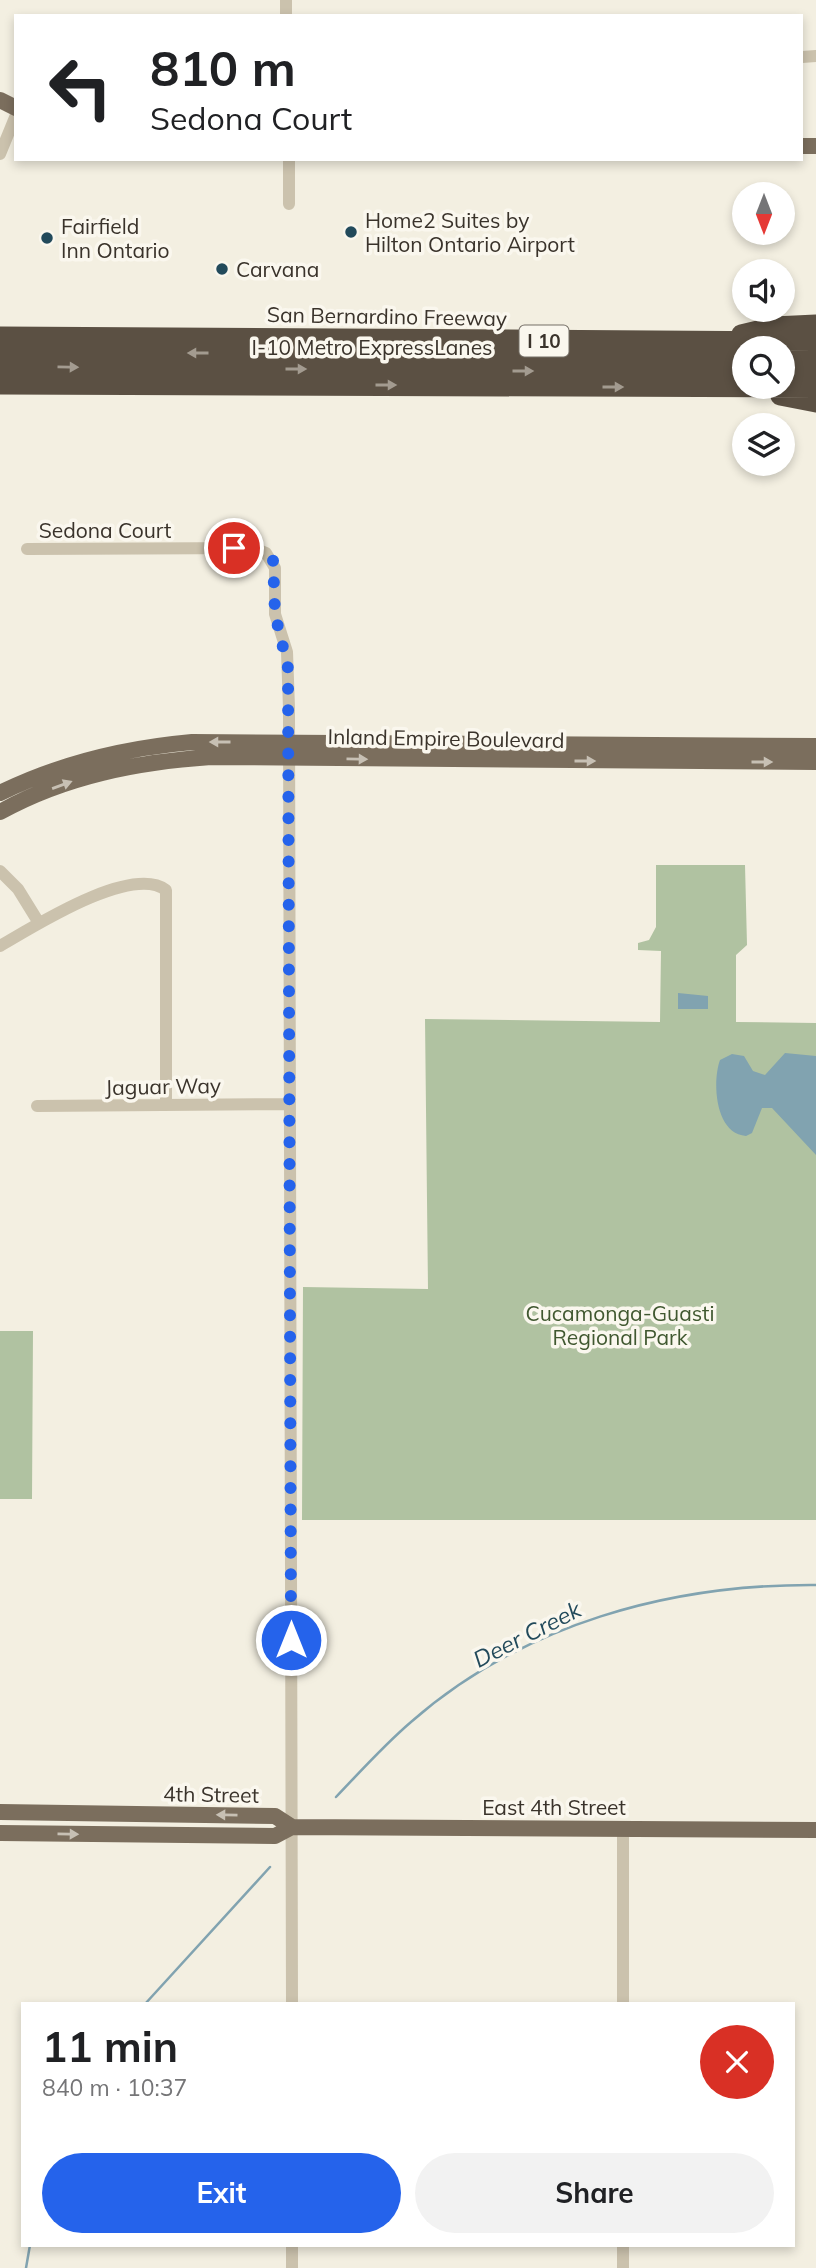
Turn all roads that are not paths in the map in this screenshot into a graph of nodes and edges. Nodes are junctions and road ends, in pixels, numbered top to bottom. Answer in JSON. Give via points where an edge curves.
{"nodes":[{"id":1,"x":14,"y":120,"type":"edge"},
{"id":2,"x":0,"y":153,"type":"edge"},
{"id":3,"x":289,"y":161,"type":"edge"},
{"id":4,"x":289,"y":204,"type":"dead end"},
{"id":5,"x":816,"y":324,"type":"edge"},
{"id":6,"x":0,"y":336,"type":"edge"},
{"id":7,"x":714,"y":341,"type":"junction"},
{"id":8,"x":816,"y":341,"type":"edge"},
{"id":9,"x":0,"y":352,"type":"edge"},
{"id":10,"x":732,"y":356,"type":"edge"},
{"id":11,"x":795,"y":356,"type":"edge"},
{"id":12,"x":816,"y":356,"type":"edge"},
{"id":13,"x":0,"y":367,"type":"edge"},
{"id":14,"x":795,"y":372,"type":"edge"},
{"id":15,"x":816,"y":372,"type":"edge"},
{"id":16,"x":732,"y":380,"type":"edge"},
{"id":17,"x":732,"y":380,"type":"edge"},
{"id":18,"x":0,"y":385,"type":"edge"},
{"id":19,"x":795,"y":386,"type":"edge"},
{"id":20,"x":816,"y":388,"type":"edge"},
{"id":21,"x":795,"y":397,"type":"edge"},
{"id":22,"x":816,"y":403,"type":"edge"},
{"id":23,"x":27,"y":549,"type":"dead end"},
{"id":24,"x":816,"y":746,"type":"edge"},
{"id":25,"x":289,"y":750,"type":"junction"},
{"id":26,"x":816,"y":762,"type":"edge"},
{"id":27,"x":0,"y":793,"type":"edge"},
{"id":28,"x":0,"y":812,"type":"edge"},
{"id":29,"x":0,"y":871,"type":"edge"},
{"id":30,"x":39,"y":923,"type":"junction"},
{"id":31,"x":0,"y":946,"type":"edge"},
{"id":32,"x":289,"y":1104,"type":"junction"},
{"id":33,"x":166,"y":1105,"type":"junction"},
{"id":34,"x":37,"y":1106,"type":"dead end"},
{"id":35,"x":0,"y":1812,"type":"edge"},
{"id":36,"x":292,"y":1827,"type":"junction"},
{"id":37,"x":623,"y":1828,"type":"junction"},
{"id":38,"x":816,"y":1830,"type":"edge"},
{"id":39,"x":0,"y":1833,"type":"edge"},
{"id":40,"x":292,"y":2002,"type":"edge"},
{"id":41,"x":623,"y":2002,"type":"edge"},
{"id":42,"x":292,"y":2247,"type":"edge"},
{"id":43,"x":623,"y":2247,"type":"edge"},
{"id":44,"x":292,"y":2268,"type":"edge"},
{"id":45,"x":623,"y":2268,"type":"edge"}],
"edges":[{"from":1,"to":2,"type":"street"},
{"from":3,"to":4,"type":"street"},
{"from":5,"to":7,"type":"highway","via":[[774,326]]},
{"from":6,"to":7,"type":"highway","name":"San Bernardino Freeway","number":"I 10"},
{"from":7,"to":8,"type":"highway","name":"San Bernardino Freeway","number":"I 10"},
{"from":10,"to":9,"type":"highway","name":"I-10 Metro ExpressLanes","one_way":true},
{"from":11,"to":12,"type":"highway"},
{"from":13,"to":16,"type":"highway","name":"I-10 Metro ExpressLanes","one_way":true},
{"from":14,"to":15,"type":"highway"},
{"from":18,"to":17,"type":"highway","number":"I 10","one_way":true},
{"from":19,"to":20,"type":"highway","number":"I 10"},
{"from":21,"to":22,"type":"highway"},
{"from":23,"to":25,"type":"street","name":"Sedona Court","via":[[254,548],[267,553],[275,568],[275,614],[286,652]]},
{"from":24,"to":25,"type":"main road","name":"Inland Empire Boulevard"},
{"from":25,"to":26,"type":"main road","name":"Inland Empire Boulevard","one_way":true},
{"from":25,"to":27,"type":"main road","name":"Inland Empire Boulevard","one_way":true,"via":[[214,741],[140,748],[65,766]]},
{"from":28,"to":25,"type":"main road","name":"Inland Empire Boulevard","one_way":true,"via":[[64,783],[143,763]]},
{"from":25,"to":32,"type":"street"},
{"from":29,"to":30,"type":"street","via":[[18,888]]},
{"from":30,"to":31,"type":"street"},
{"from":30,"to":33,"type":"street","via":[[110,891],[145,883],[166,890]]},
{"from":32,"to":33,"type":"street","name":"Jaguar Way"},
{"from":32,"to":36,"type":"street"},
{"from":33,"to":34,"type":"street","name":"Jaguar Way"},
{"from":36,"to":35,"type":"main road","name":"4th Street","one_way":true,"via":[[275,1816]]},
{"from":36,"to":37,"type":"main road","name":"East 4th Street"},
{"from":39,"to":36,"type":"main road","name":"4th Street","one_way":true,"via":[[275,1836]]},
{"from":36,"to":40,"type":"street"},
{"from":37,"to":38,"type":"main road","name":"East 4th Street"},
{"from":37,"to":41,"type":"street"},
{"from":42,"to":44,"type":"street"},
{"from":43,"to":45,"type":"street"}]}
